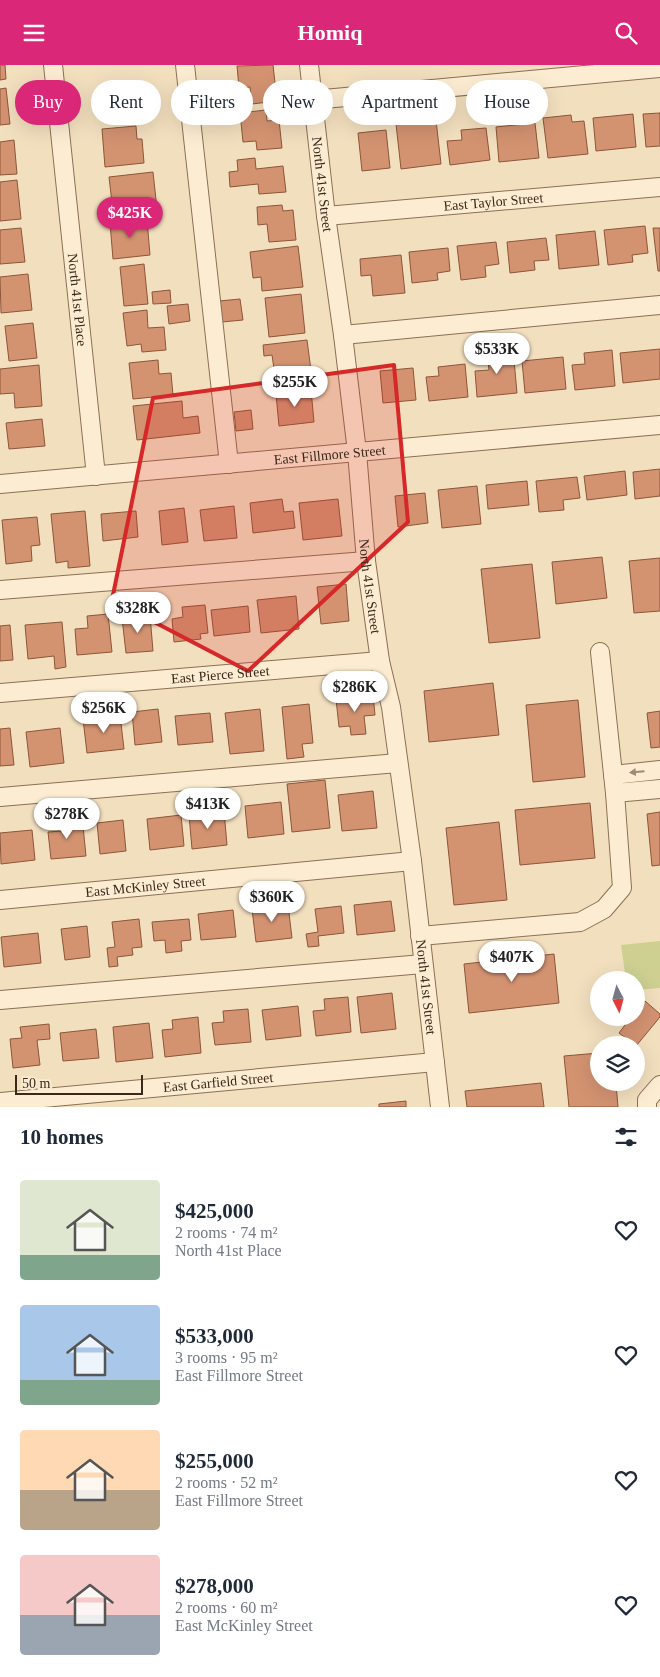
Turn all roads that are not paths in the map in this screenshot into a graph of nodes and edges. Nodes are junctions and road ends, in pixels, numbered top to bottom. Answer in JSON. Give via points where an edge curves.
{"nodes":[{"id":1,"x":53,"y":65,"type":"edge"},
{"id":2,"x":185,"y":65,"type":"edge"},
{"id":3,"x":309,"y":65,"type":"edge"},
{"id":4,"x":660,"y":68,"type":"edge"},
{"id":5,"x":311,"y":80,"type":"edge"},
{"id":6,"x":333,"y":98,"type":"edge"},
{"id":7,"x":316,"y":125,"type":"edge"},
{"id":8,"x":660,"y":187,"type":"edge"},
{"id":9,"x":326,"y":216,"type":"junction"},
{"id":10,"x":660,"y":305,"type":"edge"},
{"id":11,"x":343,"y":335,"type":"junction"},
{"id":12,"x":660,"y":425,"type":"edge"},
{"id":13,"x":357,"y":452,"type":"junction"},
{"id":14,"x":229,"y":463,"type":"junction"},
{"id":15,"x":96,"y":475,"type":"junction"},
{"id":16,"x":0,"y":484,"type":"edge"},
{"id":17,"x":366,"y":561,"type":"junction"},
{"id":18,"x":0,"y":590,"type":"edge"},
{"id":19,"x":600,"y":652,"type":"dead end"},
{"id":20,"x":380,"y":661,"type":"junction"},
{"id":21,"x":0,"y":693,"type":"edge"},
{"id":22,"x":398,"y":763,"type":"junction"},
{"id":23,"x":660,"y":770,"type":"edge"},
{"id":24,"x":613,"y":775,"type":"junction"},
{"id":25,"x":660,"y":789,"type":"edge"},
{"id":26,"x":615,"y":793,"type":"junction"},
{"id":27,"x":0,"y":797,"type":"edge"},
{"id":28,"x":412,"y":861,"type":"junction"},
{"id":29,"x":0,"y":900,"type":"edge"},
{"id":30,"x":420,"y":937,"type":"junction"},
{"id":31,"x":423,"y":964,"type":"junction"},
{"id":32,"x":0,"y":1000,"type":"edge"},
{"id":33,"x":435,"y":1062,"type":"junction"},
{"id":34,"x":660,"y":1085,"type":"edge"},
{"id":35,"x":0,"y":1103,"type":"edge"},
{"id":36,"x":440,"y":1107,"type":"edge"},
{"id":37,"x":647,"y":1107,"type":"edge"}],
"edges":[{"from":1,"to":15,"type":"street","name":"North 41st Place"},
{"from":2,"to":14,"type":"street"},
{"from":3,"to":5,"type":"street","name":"North 41st Street"},
{"from":4,"to":6,"type":"street"},
{"from":7,"to":9,"type":"street","name":"North 41st Street"},
{"from":8,"to":9,"type":"street","name":"East Taylor Street"},
{"from":9,"to":11,"type":"street","name":"North 41st Street"},
{"from":10,"to":11,"type":"street"},
{"from":11,"to":13,"type":"street","name":"North 41st Street"},
{"from":12,"to":13,"type":"street","name":"East Fillmore Street"},
{"from":13,"to":14,"type":"street","name":"East Fillmore Street"},
{"from":13,"to":17,"type":"street","name":"North 41st Street"},
{"from":14,"to":15,"type":"street","name":"East Fillmore Street"},
{"from":15,"to":16,"type":"street","name":"East Fillmore Street"},
{"from":17,"to":18,"type":"street"},
{"from":17,"to":20,"type":"street","name":"North 41st Street"},
{"from":19,"to":24,"type":"street"},
{"from":20,"to":21,"type":"street","name":"East Pierce Street"},
{"from":20,"to":22,"type":"street","name":"North 41st Street"},
{"from":22,"to":27,"type":"street"},
{"from":22,"to":28,"type":"street","name":"North 41st Street"},
{"from":23,"to":24,"type":"street","one_way":true},
{"from":24,"to":26,"type":"street"},
{"from":25,"to":26,"type":"street"},
{"from":26,"to":30,"type":"street","via":[[622,888],[604,909],[580,922]]},
{"from":28,"to":29,"type":"street","name":"East McKinley Street"},
{"from":28,"to":30,"type":"street","name":"North 41st Street"},
{"from":30,"to":31,"type":"street","name":"North 41st Street"},
{"from":31,"to":32,"type":"street"},
{"from":31,"to":33,"type":"street","name":"North 41st Street"},
{"from":33,"to":35,"type":"street","name":"East Garfield Street"},
{"from":33,"to":36,"type":"street","name":"North 41st Street"},
{"from":34,"to":37,"type":"street","via":[[647,1100]]}]}
